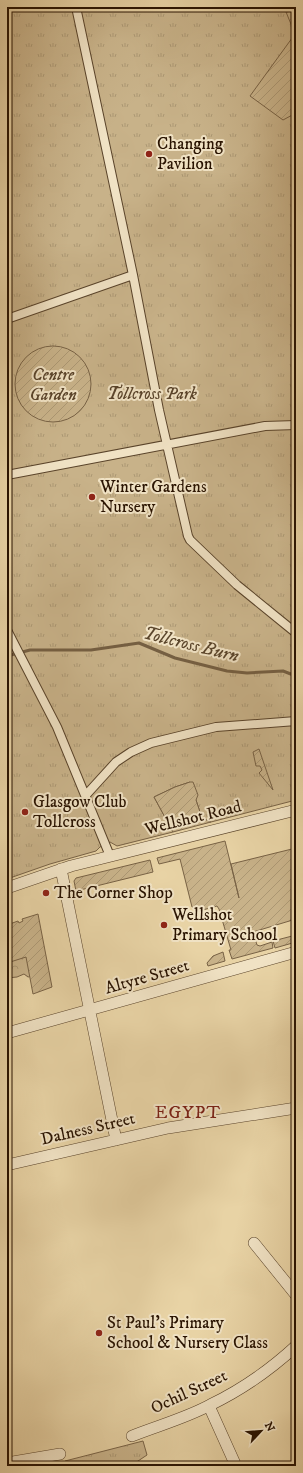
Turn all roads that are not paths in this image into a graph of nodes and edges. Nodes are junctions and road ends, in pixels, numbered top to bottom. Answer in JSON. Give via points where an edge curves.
{"nodes":[{"id":1,"x":76,"y":7,"type":"edge"},
{"id":2,"x":133,"y":275,"type":"junction"},
{"id":3,"x":7,"y":319,"type":"edge"},
{"id":4,"x":296,"y":425,"type":"edge"},
{"id":5,"x":167,"y":444,"type":"junction"},
{"id":6,"x":7,"y":475,"type":"edge"},
{"id":7,"x":7,"y":630,"type":"edge"},
{"id":8,"x":296,"y":633,"type":"edge"},
{"id":9,"x":296,"y":721,"type":"edge"},
{"id":10,"x":86,"y":795,"type":"junction"},
{"id":11,"x":296,"y":810,"type":"edge"},
{"id":12,"x":110,"y":856,"type":"junction"},
{"id":13,"x":61,"y":869,"type":"junction"},
{"id":14,"x":7,"y":888,"type":"edge"},
{"id":15,"x":296,"y":952,"type":"edge"},
{"id":16,"x":90,"y":1010,"type":"junction"},
{"id":17,"x":7,"y":1033,"type":"edge"},
{"id":18,"x":296,"y":1108,"type":"edge"},
{"id":19,"x":116,"y":1140,"type":"junction"},
{"id":20,"x":7,"y":1165,"type":"edge"},
{"id":21,"x":254,"y":1243,"type":"dead end"},
{"id":22,"x":296,"y":1295,"type":"edge"},
{"id":23,"x":296,"y":1346,"type":"edge"},
{"id":24,"x":209,"y":1406,"type":"junction"},
{"id":25,"x":132,"y":1436,"type":"dead end"},
{"id":26,"x":60,"y":1454,"type":"dead end"},
{"id":27,"x":7,"y":1463,"type":"edge"},
{"id":28,"x":236,"y":1466,"type":"edge"}],
"edges":[{"from":1,"to":2,"type":"street"},
{"from":2,"to":3,"type":"street"},
{"from":2,"to":5,"type":"street"},
{"from":4,"to":5,"type":"street","via":[[278,424]]},
{"from":5,"to":6,"type":"street"},
{"from":5,"to":8,"type":"street","via":[[190,540],[237,584]]},
{"from":7,"to":10,"type":"street","via":[[57,727]]},
{"from":9,"to":10,"type":"street","via":[[216,727],[151,743],[120,759]]},
{"from":10,"to":12,"type":"street"},
{"from":11,"to":12,"type":"street","name":"Wellshot Road"},
{"from":12,"to":13,"type":"street","name":"Wellshot Road"},
{"from":13,"to":14,"type":"street","name":"Wellshot Road"},
{"from":13,"to":16,"type":"street"},
{"from":15,"to":16,"type":"street","name":"Altyre Street"},
{"from":16,"to":17,"type":"street","name":"Altyre Street"},
{"from":16,"to":19,"type":"street"},
{"from":18,"to":19,"type":"street","name":"Dalness Street","via":[[168,1128]]},
{"from":19,"to":20,"type":"street","name":"Dalness Street"},
{"from":21,"to":22,"type":"street"},
{"from":23,"to":24,"type":"street","name":"Ochil Street","via":[[277,1364]]},
{"from":24,"to":25,"type":"street","name":"Ochil Street"},
{"from":24,"to":28,"type":"street"},
{"from":26,"to":27,"type":"street"}]}
